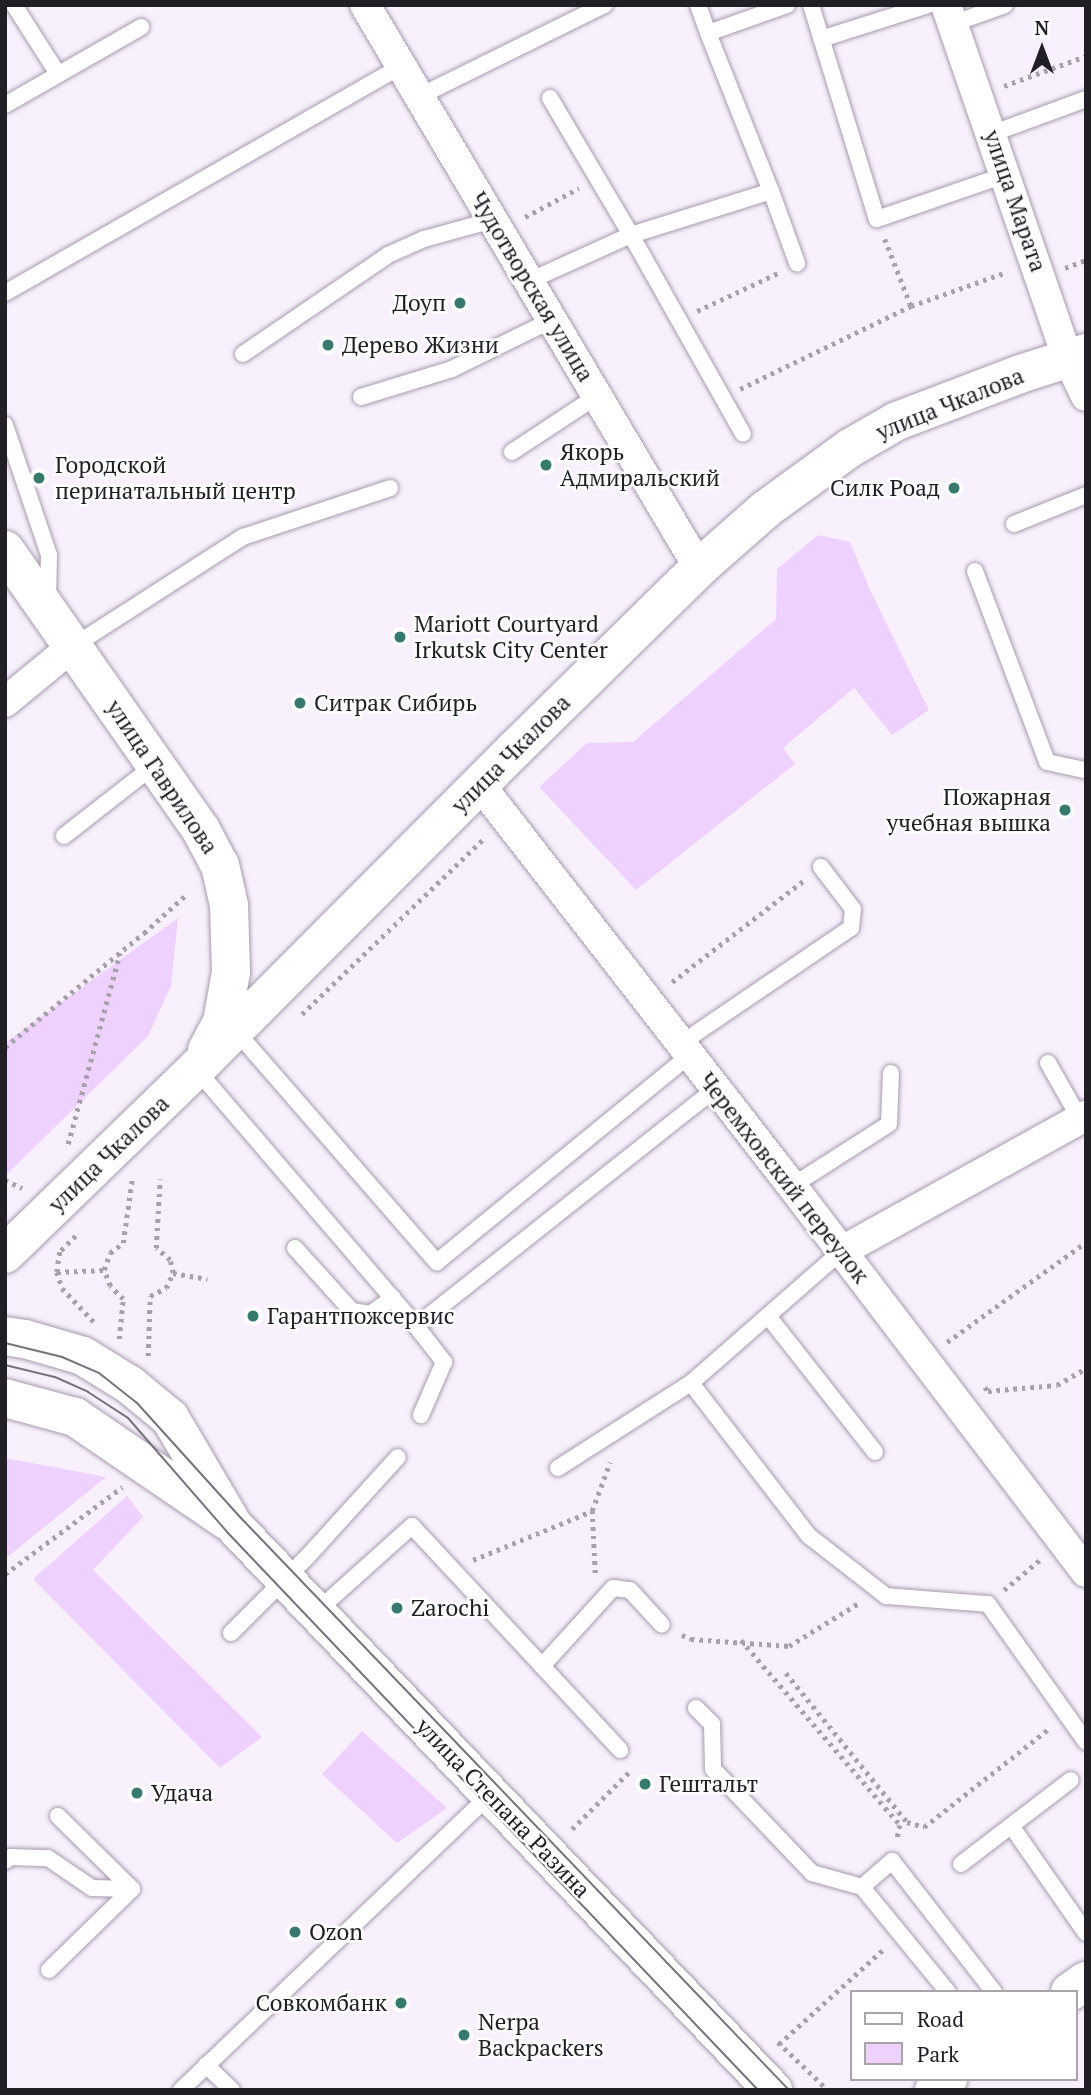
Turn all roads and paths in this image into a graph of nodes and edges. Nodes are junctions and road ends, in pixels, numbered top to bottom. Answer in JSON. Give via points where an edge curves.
{"nodes":[{"id":1,"x":14,"y":5,"type":"edge"},
{"id":2,"x":365,"y":5,"type":"edge"},
{"id":3,"x":604,"y":5,"type":"edge"},
{"id":4,"x":698,"y":5,"type":"edge"},
{"id":5,"x":787,"y":5,"type":"edge"},
{"id":6,"x":811,"y":5,"type":"edge"},
{"id":7,"x":928,"y":5,"type":"edge"},
{"id":8,"x":1006,"y":5,"type":"edge"},
{"id":9,"x":949,"y":14,"type":"edge"},
{"id":10,"x":141,"y":27,"type":"dead end"},
{"id":11,"x":708,"y":33,"type":"junction"},
{"id":12,"x":821,"y":39,"type":"junction"},
{"id":13,"x":1086,"y":56,"type":"edge"},
{"id":14,"x":401,"y":66,"type":"junction"},
{"id":15,"x":58,"y":74,"type":"junction"},
{"id":16,"x":1000,"y":88,"type":"dead end"},
{"id":17,"x":418,"y":97,"type":"junction"},
{"id":18,"x":550,"y":99,"type":"dead end"},
{"id":19,"x":1086,"y":99,"type":"edge"},
{"id":20,"x":5,"y":105,"type":"edge"},
{"id":21,"x":991,"y":134,"type":"junction"},
{"id":22,"x":1005,"y":175,"type":"junction"},
{"id":23,"x":600,"y":178,"type":"junction"},
{"id":24,"x":771,"y":191,"type":"junction"},
{"id":25,"x":877,"y":219,"type":"junction"},
{"id":26,"x":505,"y":220,"type":"junction"},
{"id":27,"x":631,"y":235,"type":"junction"},
{"id":28,"x":1086,"y":260,"type":"edge"},
{"id":29,"x":797,"y":263,"type":"joint"},
{"id":30,"x":1018,"y":268,"type":"dead end"},
{"id":31,"x":1064,"y":268,"type":"dead end"},
{"id":32,"x":529,"y":281,"type":"junction"},
{"id":33,"x":5,"y":293,"type":"edge"},
{"id":34,"x":911,"y":306,"type":"junction"},
{"id":35,"x":679,"y":319,"type":"junction"},
{"id":36,"x":552,"y":320,"type":"junction"},
{"id":37,"x":243,"y":354,"type":"dead end"},
{"id":38,"x":1077,"y":356,"type":"edge"},
{"id":39,"x":597,"y":396,"type":"junction"},
{"id":40,"x":1086,"y":396,"type":"edge"},
{"id":41,"x":361,"y":397,"type":"dead end"},
{"id":42,"x":723,"y":397,"type":"junction"},
{"id":43,"x":5,"y":425,"type":"edge"},
{"id":44,"x":743,"y":434,"type":"dead end"},
{"id":45,"x":512,"y":452,"type":"dead end"},
{"id":46,"x":390,"y":488,"type":"dead end"},
{"id":47,"x":1086,"y":495,"type":"edge"},
{"id":48,"x":1014,"y":524,"type":"dead end"},
{"id":49,"x":5,"y":550,"type":"edge"},
{"id":50,"x":699,"y":568,"type":"junction"},
{"id":51,"x":975,"y":571,"type":"dead end"},
{"id":52,"x":48,"y":615,"type":"junction"},
{"id":53,"x":72,"y":647,"type":"junction"},
{"id":54,"x":5,"y":702,"type":"edge"},
{"id":55,"x":156,"y":764,"type":"junction"},
{"id":56,"x":1086,"y":770,"type":"edge"},
{"id":57,"x":480,"y":785,"type":"junction"},
{"id":58,"x":64,"y":836,"type":"dead end"},
{"id":59,"x":821,"y":867,"type":"joint"},
{"id":60,"x":187,"y":894,"type":"dead end"},
{"id":61,"x":120,"y":953,"type":"junction"},
{"id":62,"x":672,"y":982,"type":"dead end"},
{"id":63,"x":235,"y":1030,"type":"junction"},
{"id":64,"x":5,"y":1047,"type":"edge"},
{"id":65,"x":685,"y":1050,"type":"junction"},
{"id":66,"x":1048,"y":1063,"type":"dead end"},
{"id":67,"x":196,"y":1069,"type":"junction"},
{"id":68,"x":891,"y":1073,"type":"dead end"},
{"id":69,"x":715,"y":1089,"type":"junction"},
{"id":70,"x":1083,"y":1118,"type":"edge"},
{"id":71,"x":68,"y":1144,"type":"dead end"},
{"id":72,"x":160,"y":1179,"type":"dead end"},
{"id":73,"x":132,"y":1180,"type":"dead end"},
{"id":74,"x":5,"y":1181,"type":"edge"},
{"id":75,"x":792,"y":1186,"type":"junction"},
{"id":76,"x":22,"y":1188,"type":"dead end"},
{"id":77,"x":1086,"y":1242,"type":"edge"},
{"id":78,"x":295,"y":1248,"type":"dead end"},
{"id":79,"x":842,"y":1251,"type":"junction"},
{"id":80,"x":5,"y":1254,"type":"edge"},
{"id":81,"x":104,"y":1270,"type":"junction"},
{"id":82,"x":57,"y":1272,"type":"dead end"},
{"id":83,"x":173,"y":1273,"type":"junction"},
{"id":84,"x":207,"y":1279,"type":"dead end"},
{"id":85,"x":393,"y":1298,"type":"junction"},
{"id":86,"x":768,"y":1316,"type":"junction"},
{"id":87,"x":416,"y":1326,"type":"junction"},
{"id":88,"x":5,"y":1336,"type":"edge"},
{"id":89,"x":118,"y":1347,"type":"dead end"},
{"id":90,"x":924,"y":1359,"type":"junction"},
{"id":91,"x":148,"y":1365,"type":"dead end"},
{"id":92,"x":1086,"y":1368,"type":"edge"},
{"id":93,"x":691,"y":1383,"type":"junction"},
{"id":94,"x":988,"y":1391,"type":"dead end"},
{"id":95,"x":5,"y":1398,"type":"edge"},
{"id":96,"x":421,"y":1415,"type":"dead end"},
{"id":97,"x":624,"y":1426,"type":"junction"},
{"id":98,"x":875,"y":1452,"type":"dead end"},
{"id":99,"x":398,"y":1457,"type":"dead end"},
{"id":100,"x":558,"y":1468,"type":"dead end"},
{"id":101,"x":130,"y":1481,"type":"dead end"},
{"id":102,"x":592,"y":1511,"type":"junction"},
{"id":103,"x":1042,"y":1517,"type":"junction"},
{"id":104,"x":233,"y":1525,"type":"junction"},
{"id":105,"x":451,"y":1569,"type":"junction"},
{"id":106,"x":1086,"y":1572,"type":"edge"},
{"id":107,"x":5,"y":1574,"type":"edge"},
{"id":108,"x":284,"y":1580,"type":"junction"},
{"id":109,"x":886,"y":1596,"type":"junction"},
{"id":110,"x":988,"y":1604,"type":"junction"},
{"id":111,"x":597,"y":1605,"type":"junction"},
{"id":112,"x":316,"y":1612,"type":"junction"},
{"id":113,"x":663,"y":1625,"type":"joint"},
{"id":114,"x":231,"y":1633,"type":"dead end"},
{"id":115,"x":741,"y":1640,"type":"junction"},
{"id":116,"x":542,"y":1666,"type":"junction"},
{"id":117,"x":786,"y":1672,"type":"dead end"},
{"id":118,"x":696,"y":1708,"type":"dead end"},
{"id":119,"x":1067,"y":1715,"type":"junction"},
{"id":120,"x":1086,"y":1742,"type":"edge"},
{"id":121,"x":620,"y":1750,"type":"joint"},
{"id":122,"x":1071,"y":1780,"type":"dead end"},
{"id":123,"x":490,"y":1795,"type":"junction"},
{"id":124,"x":58,"y":1816,"type":"dead end"},
{"id":125,"x":1012,"y":1827,"type":"junction"},
{"id":126,"x":572,"y":1829,"type":"dead end"},
{"id":127,"x":5,"y":1861,"type":"edge"},
{"id":128,"x":892,"y":1861,"type":"junction"},
{"id":129,"x":961,"y":1864,"type":"dead end"},
{"id":130,"x":862,"y":1887,"type":"junction"},
{"id":131,"x":132,"y":1889,"type":"junction"},
{"id":132,"x":1086,"y":1933,"type":"edge"},
{"id":133,"x":900,"y":1934,"type":"junction"},
{"id":134,"x":49,"y":1970,"type":"dead end"},
{"id":135,"x":946,"y":1990,"type":"edge"},
{"id":136,"x":992,"y":1990,"type":"edge"},
{"id":137,"x":779,"y":2044,"type":"dead end"},
{"id":138,"x":206,"y":2065,"type":"junction"},
{"id":139,"x":181,"y":2090,"type":"edge"},
{"id":140,"x":232,"y":2090,"type":"edge"},
{"id":141,"x":774,"y":2090,"type":"edge"}],
"edges":[{"from":1,"to":15,"type":"lane"},
{"from":2,"to":14,"type":"street","name":"Чудотворская улица"},
{"from":3,"to":17,"type":"lane"},
{"from":4,"to":11,"type":"lane"},
{"from":5,"to":11,"type":"lane"},
{"from":6,"to":12,"type":"lane"},
{"from":7,"to":12,"type":"lane"},
{"from":8,"to":9,"type":"lane"},
{"from":9,"to":21,"type":"street","name":"улица Марата"},
{"from":10,"to":15,"type":"lane"},
{"from":11,"to":24,"type":"lane"},
{"from":12,"to":25,"type":"lane"},
{"from":13,"to":16,"type":"path"},
{"from":14,"to":17,"type":"street","name":"Чудотворская улица"},
{"from":14,"to":33,"type":"lane"},
{"from":15,"to":20,"type":"lane"},
{"from":17,"to":26,"type":"street","name":"Чудотворская улица"},
{"from":18,"to":23,"type":"lane"},
{"from":19,"to":21,"type":"lane"},
{"from":21,"to":22,"type":"street","name":"улица Марата"},
{"from":22,"to":25,"type":"lane"},
{"from":22,"to":38,"type":"street","name":"улица Марата"},
{"from":23,"to":26,"type":"path"},
{"from":23,"to":27,"type":"lane"},
{"from":24,"to":27,"type":"lane"},
{"from":24,"to":29,"type":"lane"},
{"from":25,"to":34,"type":"path"},
{"from":26,"to":32,"type":"street","name":"Чудотворская улица"},
{"from":26,"to":37,"type":"lane","via":[[424,239],[388,255]]},
{"from":27,"to":32,"type":"lane"},
{"from":27,"to":35,"type":"lane"},
{"from":28,"to":31,"type":"path"},
{"from":29,"to":35,"type":"path"},
{"from":30,"to":34,"type":"path"},
{"from":32,"to":36,"type":"street","name":"Чудотворская улица"},
{"from":34,"to":42,"type":"path"},
{"from":35,"to":42,"type":"lane"},
{"from":36,"to":39,"type":"street","name":"Чудотворская улица"},
{"from":36,"to":41,"type":"lane","via":[[452,369]]},
{"from":38,"to":40,"type":"street","name":"улица Марата"},
{"from":38,"to":50,"type":"main road","name":"улица Чкалова","via":[[897,421],[850,448],[766,509]]},
{"from":39,"to":45,"type":"lane"},
{"from":39,"to":50,"type":"street","name":"Чудотворская улица"},
{"from":42,"to":44,"type":"lane"},
{"from":43,"to":52,"type":"lane","via":[[49,555]]},
{"from":46,"to":53,"type":"lane","via":[[243,537]]},
{"from":47,"to":48,"type":"lane"},
{"from":49,"to":52,"type":"main road","name":"улица Гаврилова"},
{"from":50,"to":57,"type":"main road","name":"улица Чкалова"},
{"from":51,"to":56,"type":"lane","via":[[1047,762]]},
{"from":52,"to":53,"type":"main road","name":"улица Гаврилова"},
{"from":53,"to":54,"type":"street"},
{"from":53,"to":55,"type":"main road","name":"улица Гаврилова"},
{"from":55,"to":58,"type":"lane"},
{"from":55,"to":67,"type":"main road","name":"улица Гаврилова","via":[[220,865],[229,905],[231,972],[222,1022]]},
{"from":57,"to":63,"type":"main road","name":"улица Чкалова"},
{"from":57,"to":65,"type":"street","name":"Черемховский переулок"},
{"from":59,"to":62,"type":"path"},
{"from":59,"to":65,"type":"lane","via":[[853,909],[851,928]]},
{"from":60,"to":61,"type":"path"},
{"from":61,"to":64,"type":"path"},
{"from":61,"to":71,"type":"path"},
{"from":63,"to":65,"type":"lane","via":[[437,1262]]},
{"from":63,"to":67,"type":"main road","name":"улица Чкалова"},
{"from":65,"to":69,"type":"street","name":"Черемховский переулок"},
{"from":66,"to":70,"type":"lane"},
{"from":67,"to":80,"type":"main road","name":"улица Чкалова"},
{"from":67,"to":85,"type":"lane"},
{"from":68,"to":75,"type":"lane","via":[[889,1124]]},
{"from":69,"to":75,"type":"street","name":"Черемховский переулок"},
{"from":69,"to":87,"type":"lane"},
{"from":70,"to":79,"type":"street"},
{"from":72,"to":83,"type":"path","via":[[156,1248],[170,1260]]},
{"from":73,"to":81,"type":"path","via":[[123,1243],[110,1254]]},
{"from":74,"to":76,"type":"path"},
{"from":75,"to":79,"type":"street","name":"Черемховский переулок"},
{"from":77,"to":90,"type":"path"},
{"from":78,"to":85,"type":"lane","via":[[352,1311],[370,1314]]},
{"from":79,"to":86,"type":"lane"},
{"from":79,"to":90,"type":"street","name":"Черемховский переулок"},
{"from":81,"to":82,"type":"path"},
{"from":81,"to":89,"type":"path","via":[[110,1286],[123,1299]]},
{"from":83,"to":84,"type":"path"},
{"from":83,"to":91,"type":"path","via":[[166,1288],[150,1296]]},
{"from":85,"to":87,"type":"lane"},
{"from":86,"to":93,"type":"lane"},
{"from":86,"to":98,"type":"lane"},
{"from":87,"to":96,"type":"lane","via":[[444,1362]]},
{"from":88,"to":104,"type":"main road","name":"улица Степана Разина","via":[[83,1356],[130,1385],[170,1418]]},
{"from":90,"to":103,"type":"street","name":"Черемховский переулок"},
{"from":92,"to":94,"type":"path","via":[[1056,1385]]},
{"from":93,"to":97,"type":"lane"},
{"from":93,"to":109,"type":"lane","via":[[809,1536]]},
{"from":95,"to":104,"type":"main road","name":"улица Степана Разина","via":[[75,1417]]},
{"from":97,"to":100,"type":"lane"},
{"from":97,"to":102,"type":"path"},
{"from":99,"to":108,"type":"lane"},
{"from":101,"to":107,"type":"path"},
{"from":102,"to":105,"type":"path"},
{"from":102,"to":111,"type":"path"},
{"from":103,"to":106,"type":"street","name":"Черемховский переулок"},
{"from":103,"to":110,"type":"path","via":[[1047,1554]]},
{"from":104,"to":108,"type":"main road","name":"улица Степана Разина"},
{"from":105,"to":112,"type":"lane","via":[[411,1526]]},
{"from":105,"to":116,"type":"lane"},
{"from":108,"to":112,"type":"main road","name":"улица Степана Разина"},
{"from":108,"to":114,"type":"lane"},
{"from":109,"to":110,"type":"lane"},
{"from":109,"to":115,"type":"path","via":[[852,1606],[789,1646]]},
{"from":110,"to":119,"type":"lane"},
{"from":111,"to":113,"type":"lane","via":[[613,1588],[630,1590]]},
{"from":111,"to":116,"type":"lane"},
{"from":112,"to":123,"type":"main road","name":"улица Степана Разина"},
{"from":113,"to":115,"type":"path","via":[[691,1639]]},
{"from":115,"to":128,"type":"path","via":[[900,1825]]},
{"from":116,"to":121,"type":"lane"},
{"from":117,"to":119,"type":"path","via":[[908,1822],[924,1827]]},
{"from":118,"to":130,"type":"lane","via":[[712,1724],[713,1769],[811,1873]]},
{"from":119,"to":120,"type":"lane"},
{"from":121,"to":126,"type":"path","via":[[632,1769]]},
{"from":122,"to":125,"type":"lane"},
{"from":123,"to":138,"type":"lane"},
{"from":123,"to":141,"type":"main road","name":"улица Степана Разина"},
{"from":124,"to":131,"type":"lane"},
{"from":125,"to":129,"type":"lane"},
{"from":125,"to":132,"type":"lane"},
{"from":127,"to":131,"type":"lane","via":[[11,1857],[48,1858],[92,1888]]},
{"from":128,"to":130,"type":"lane"},
{"from":128,"to":136,"type":"lane"},
{"from":130,"to":133,"type":"lane"},
{"from":131,"to":134,"type":"lane"},
{"from":133,"to":135,"type":"lane"},
{"from":133,"to":137,"type":"path"},
{"from":138,"to":139,"type":"lane"},
{"from":138,"to":140,"type":"lane"}]}
